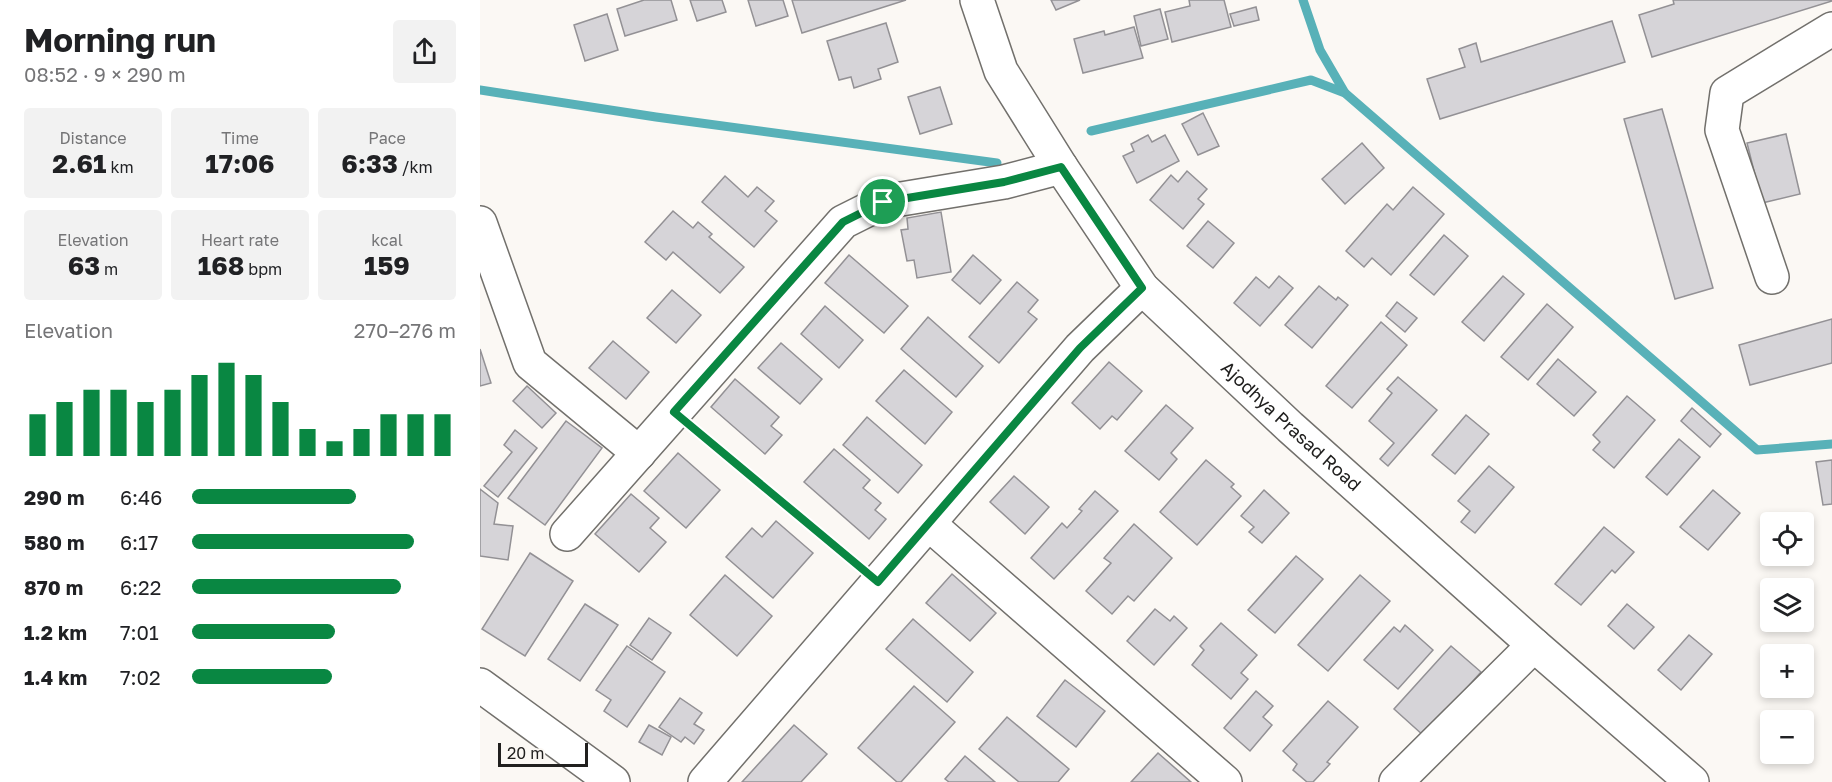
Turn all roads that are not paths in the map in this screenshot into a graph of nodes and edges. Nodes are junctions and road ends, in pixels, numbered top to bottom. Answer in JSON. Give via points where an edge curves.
{"nodes":[{"id":1,"x":977,"y":0,"type":"edge"},
{"id":2,"x":1832,"y":29,"type":"edge"},
{"id":3,"x":1061,"y":167,"type":"junction"},
{"id":4,"x":480,"y":223,"type":"edge"},
{"id":5,"x":1772,"y":277,"type":"dead end"},
{"id":6,"x":1142,"y":288,"type":"junction"},
{"id":7,"x":639,"y":453,"type":"junction"},
{"id":8,"x":929,"y":524,"type":"junction"},
{"id":9,"x":567,"y":534,"type":"dead end"},
{"id":10,"x":1534,"y":645,"type":"junction"},
{"id":11,"x":480,"y":685,"type":"edge"},
{"id":12,"x":614,"y":782,"type":"edge"},
{"id":13,"x":705,"y":782,"type":"edge"},
{"id":14,"x":1225,"y":782,"type":"edge"},
{"id":15,"x":1396,"y":782,"type":"edge"},
{"id":16,"x":1692,"y":782,"type":"edge"}],
"edges":[{"from":1,"to":3,"type":"street","name":"Ajodhya Prasad Road","via":[[1002,71]]},
{"from":2,"to":5,"type":"street","via":[[1727,93],[1722,130]]},
{"from":3,"to":6,"type":"street","name":"Ajodhya Prasad Road"},
{"from":3,"to":7,"type":"street","via":[[1004,182],[883,202],[843,222]]},
{"from":4,"to":7,"type":"street","via":[[530,363]]},
{"from":6,"to":8,"type":"street","via":[[1080,348]]},
{"from":6,"to":10,"type":"street","name":"Ajodhya Prasad Road","via":[[1290,428]]},
{"from":7,"to":9,"type":"street"},
{"from":8,"to":13,"type":"street"},
{"from":8,"to":14,"type":"street"},
{"from":10,"to":15,"type":"street"},
{"from":10,"to":16,"type":"street","name":"Ajodhya Prasad Road"},
{"from":11,"to":12,"type":"street"}]}
